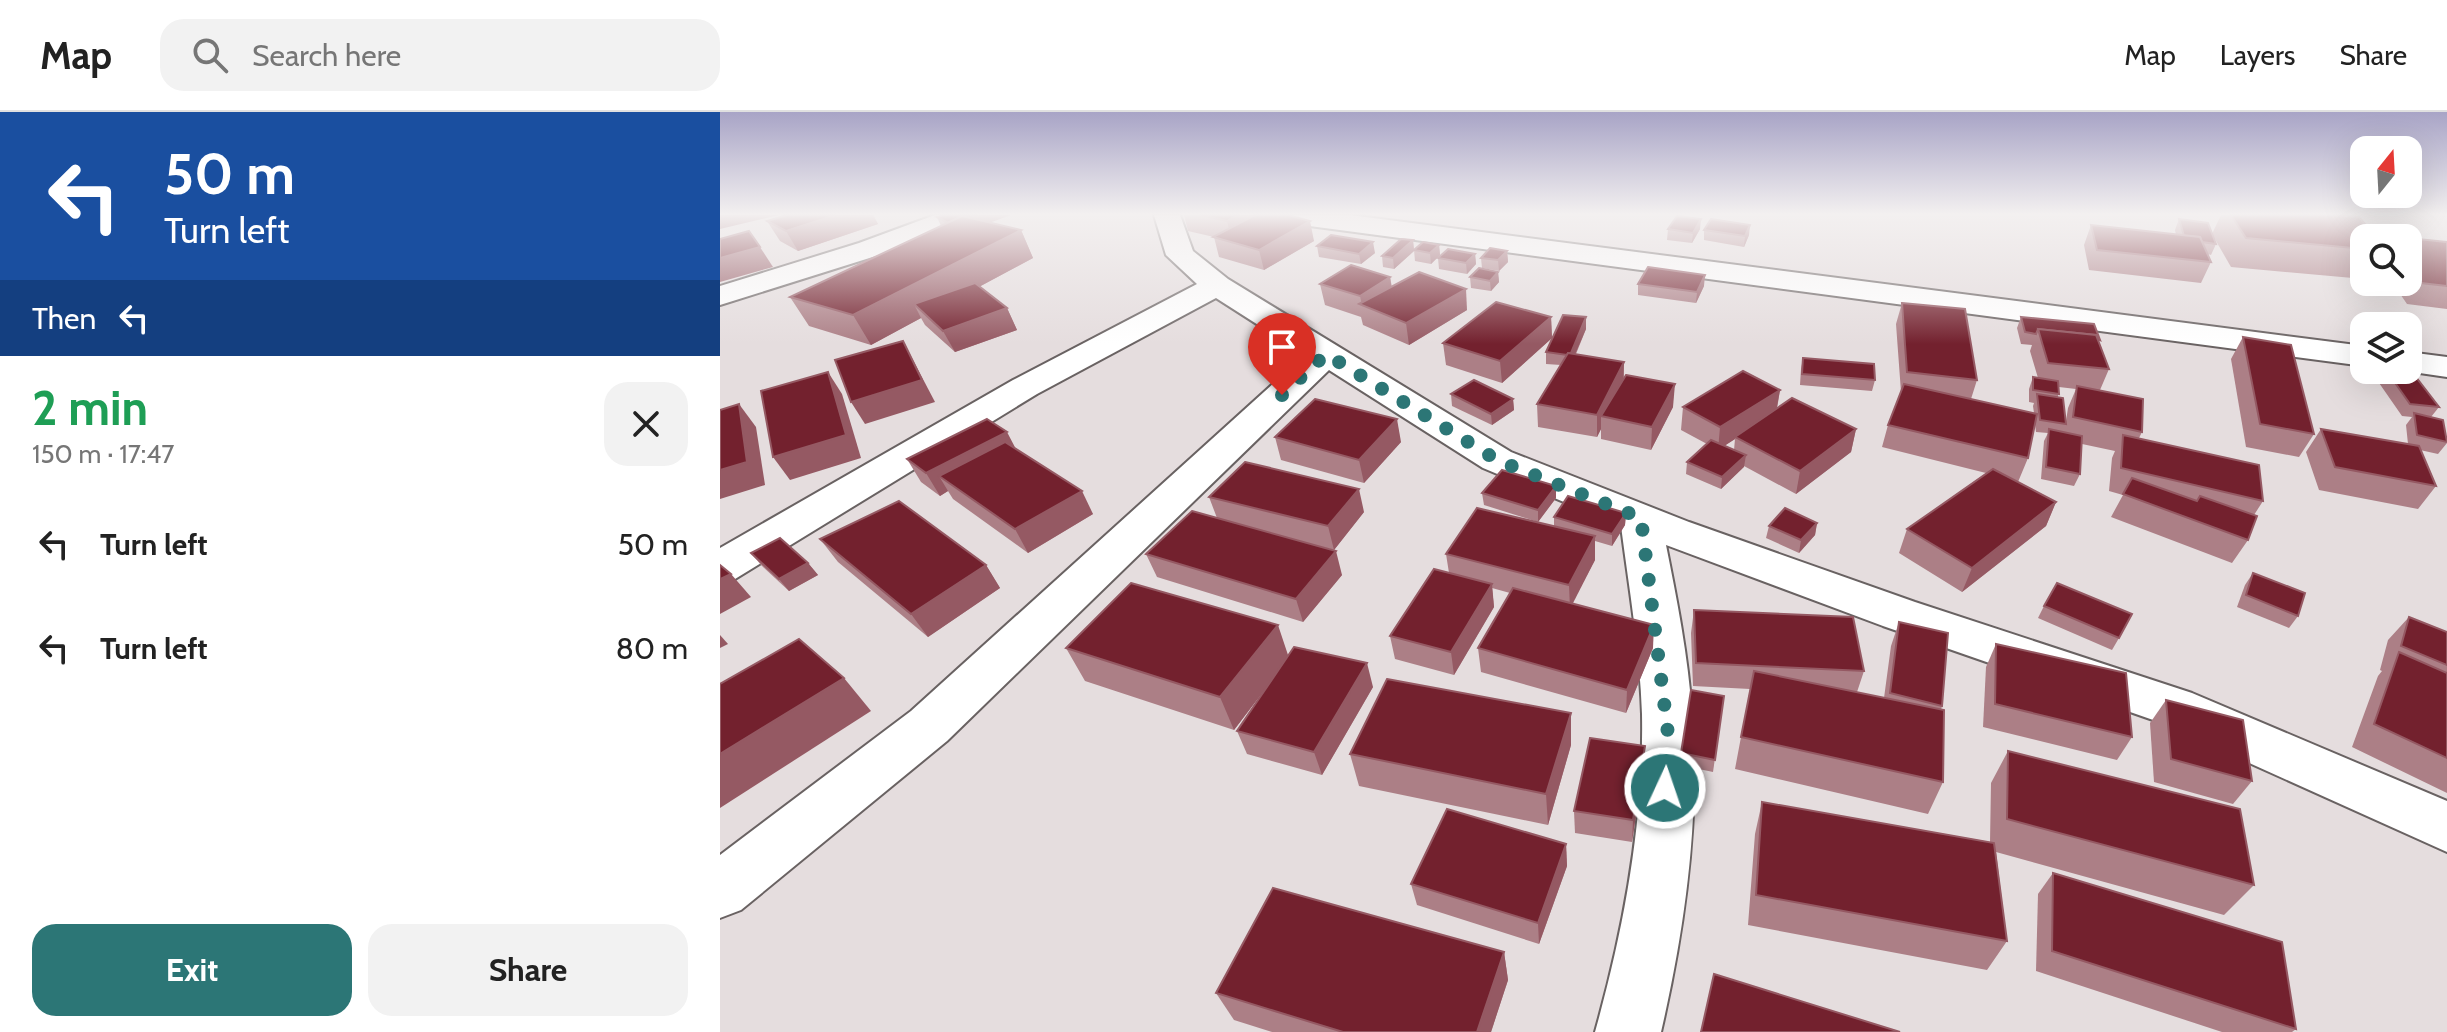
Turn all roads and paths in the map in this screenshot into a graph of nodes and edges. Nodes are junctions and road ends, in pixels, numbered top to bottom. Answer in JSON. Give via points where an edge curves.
{"nodes":[{"id":1,"x":841,"y":258,"type":"edge"},
{"id":2,"x":1184,"y":258,"type":"edge"},
{"id":3,"x":1615,"y":258,"type":"edge"},
{"id":4,"x":1703,"y":258,"type":"edge"},
{"id":5,"x":1217,"y":285,"type":"junction"},
{"id":6,"x":720,"y":296,"type":"edge"},
{"id":7,"x":2350,"y":340,"type":"edge"},
{"id":8,"x":2422,"y":349,"type":"edge"},
{"id":9,"x":2447,"y":352,"type":"edge"},
{"id":10,"x":1326,"y":354,"type":"junction"},
{"id":11,"x":2350,"y":354,"type":"edge"},
{"id":12,"x":2422,"y":364,"type":"edge"},
{"id":13,"x":2447,"y":367,"type":"edge"},
{"id":14,"x":1641,"y":518,"type":"junction"},
{"id":15,"x":720,"y":568,"type":"edge"},
{"id":16,"x":2447,"y":827,"type":"edge"},
{"id":17,"x":720,"y":890,"type":"edge"},
{"id":18,"x":1628,"y":1032,"type":"edge"}],
"edges":[{"from":1,"to":6,"type":"street"},
{"from":2,"to":5,"type":"street"},
{"from":3,"to":11,"type":"street"},
{"from":4,"to":7,"type":"street"},
{"from":5,"to":10,"type":"street"},
{"from":5,"to":15,"type":"street","via":[[1025,387]]},
{"from":8,"to":9,"type":"street"},
{"from":10,"to":14,"type":"street","via":[[1497,460]]},
{"from":10,"to":17,"type":"street","via":[[929,726]]},
{"from":12,"to":13,"type":"street"},
{"from":14,"to":16,"type":"street","via":[[1899,614],[2174,707]]},
{"from":14,"to":18,"type":"street","via":[[1668,734],[1663,842],[1644,972]]}]}
